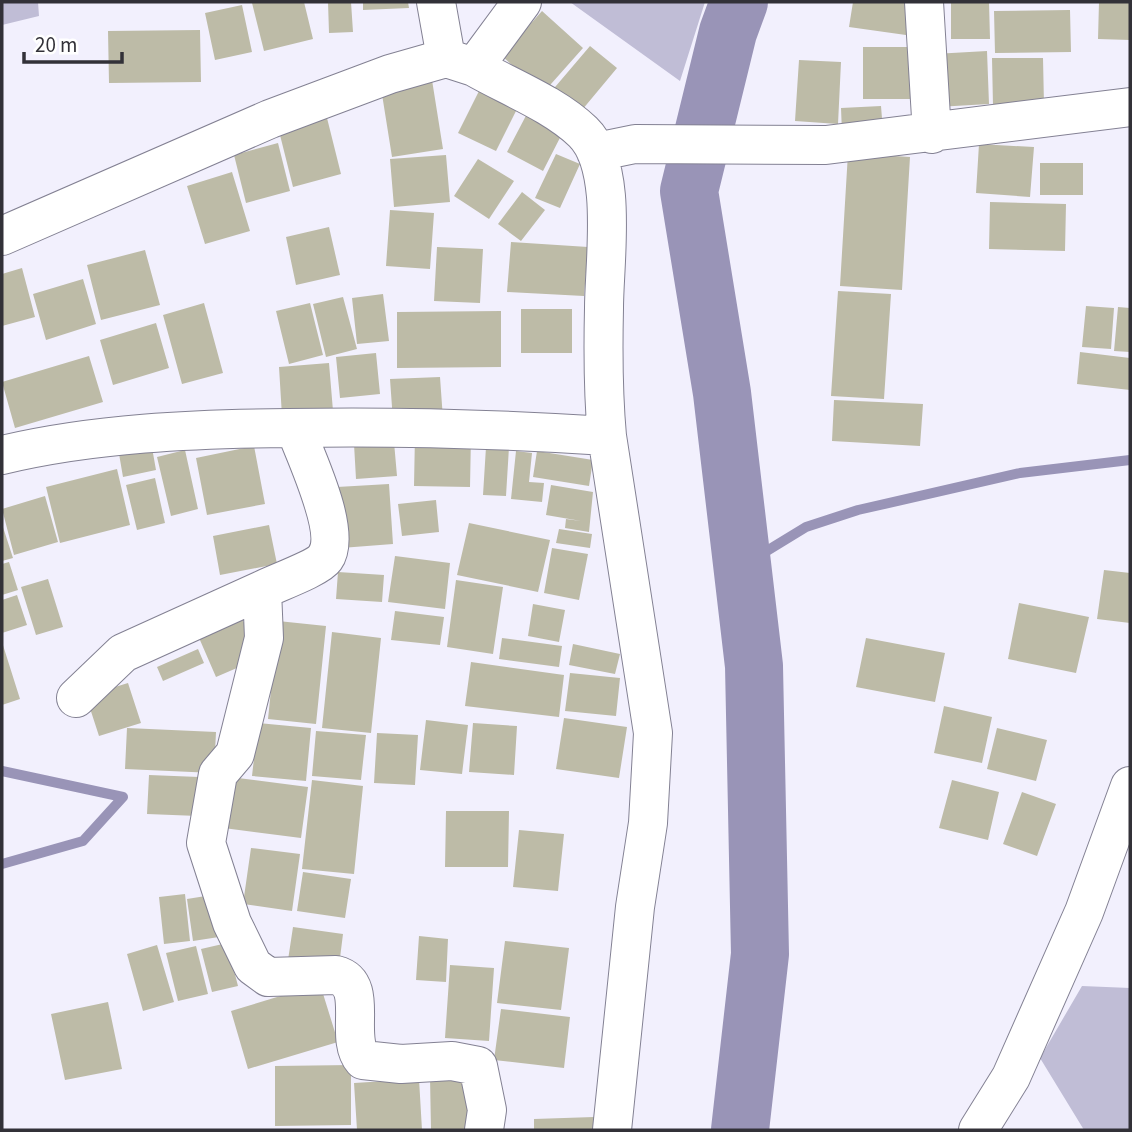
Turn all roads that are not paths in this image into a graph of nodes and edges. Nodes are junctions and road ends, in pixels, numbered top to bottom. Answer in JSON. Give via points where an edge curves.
{"nodes":[{"id":1,"x":436,"y":2,"type":"edge"},
{"id":2,"x":523,"y":2,"type":"edge"},
{"id":3,"x":924,"y":2,"type":"edge"},
{"id":4,"x":460,"y":63,"type":"junction"},
{"id":5,"x":1130,"y":107,"type":"edge"},
{"id":6,"x":932,"y":134,"type":"junction"},
{"id":7,"x":596,"y":152,"type":"junction"},
{"id":8,"x":2,"y":236,"type":"edge"},
{"id":9,"x":295,"y":428,"type":"junction"},
{"id":10,"x":607,"y":436,"type":"junction"},
{"id":11,"x":4,"y":448,"type":"edge"},
{"id":12,"x":262,"y":590,"type":"junction"},
{"id":13,"x":76,"y":698,"type":"dead end"},
{"id":14,"x":1130,"y":786,"type":"edge"},
{"id":15,"x":484,"y":1130,"type":"edge"},
{"id":16,"x":612,"y":1130,"type":"edge"},
{"id":17,"x":978,"y":1130,"type":"edge"}],
"edges":[{"from":1,"to":4,"type":"street"},
{"from":2,"to":4,"type":"street"},
{"from":3,"to":6,"type":"street"},
{"from":4,"to":7,"type":"street","via":[[566,119],[585,134]]},
{"from":4,"to":8,"type":"street","via":[[390,74],[270,119]]},
{"from":5,"to":6,"type":"street"},
{"from":6,"to":7,"type":"street","via":[[826,145],[635,144]]},
{"from":7,"to":10,"type":"street","via":[[607,226],[603,394]]},
{"from":9,"to":10,"type":"street","via":[[443,427]]},
{"from":9,"to":11,"type":"street","via":[[185,429]]},
{"from":9,"to":12,"type":"street","via":[[329,522],[332,545],[324,560]]},
{"from":10,"to":16,"type":"street","via":[[653,733],[648,823]]},
{"from":12,"to":13,"type":"street","via":[[124,653]]},
{"from":12,"to":15,"type":"street","via":[[264,638],[235,754],[218,774],[206,843],[232,923],[253,966],[268,977],[346,977],[353,986],[355,1046],[362,1060],[401,1065],[452,1061],[478,1066],[487,1110]]},
{"from":14,"to":17,"type":"street","via":[[1084,912],[1011,1077]]}]}
